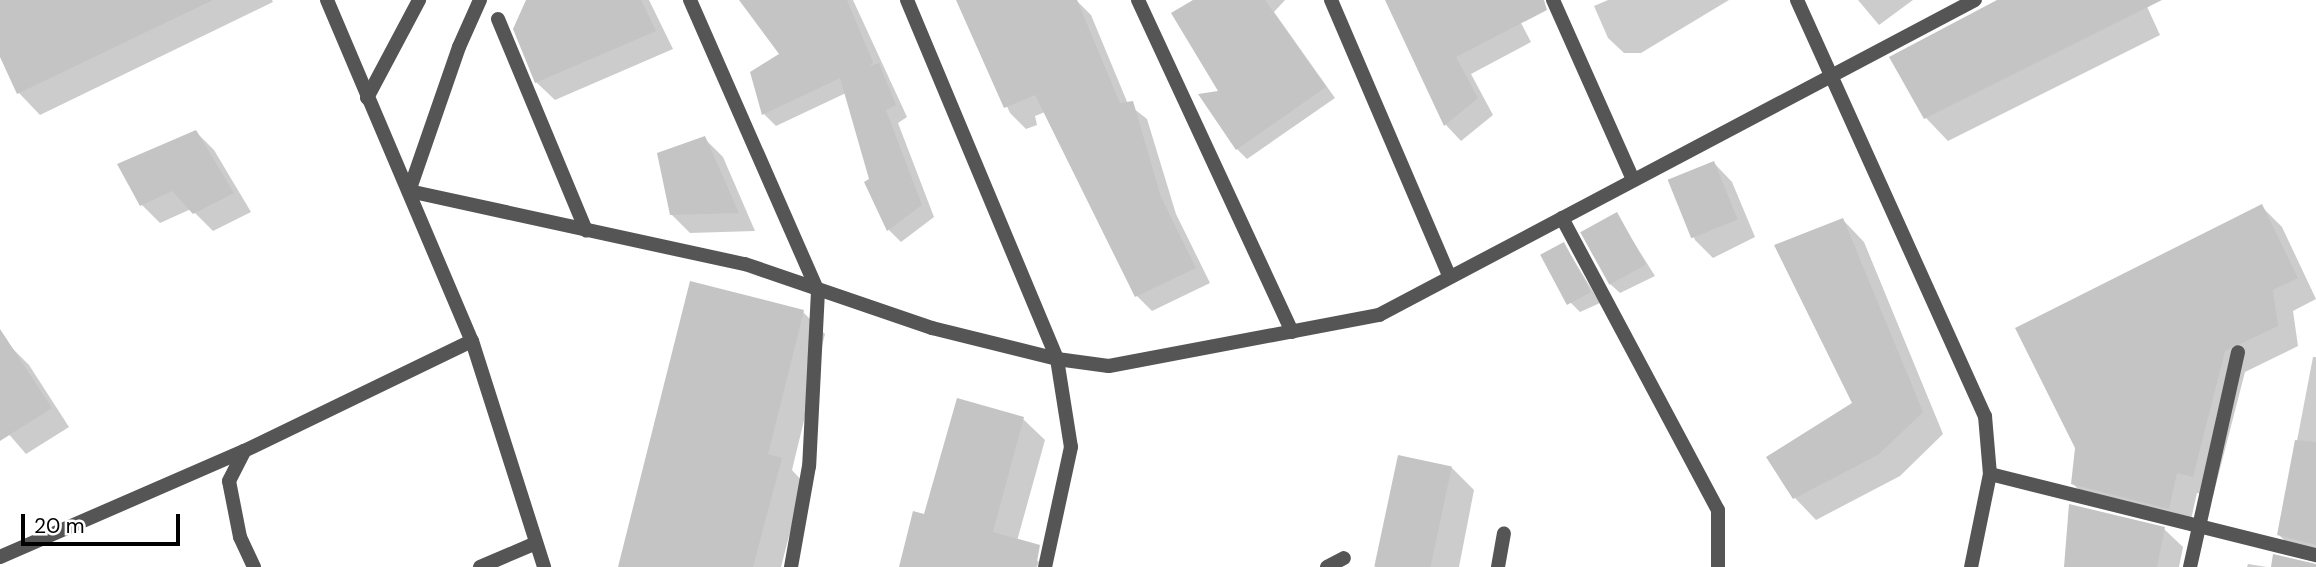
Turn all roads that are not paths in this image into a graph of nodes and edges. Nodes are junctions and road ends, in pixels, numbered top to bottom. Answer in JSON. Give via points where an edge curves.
{"nodes":[{"id":1,"x":327,"y":0,"type":"edge"},
{"id":2,"x":419,"y":0,"type":"edge"},
{"id":3,"x":480,"y":0,"type":"edge"},
{"id":4,"x":690,"y":0,"type":"edge"},
{"id":5,"x":907,"y":0,"type":"edge"},
{"id":6,"x":1138,"y":0,"type":"edge"},
{"id":7,"x":1331,"y":0,"type":"edge"},
{"id":8,"x":1553,"y":0,"type":"edge"},
{"id":9,"x":1797,"y":0,"type":"edge"},
{"id":10,"x":1975,"y":0,"type":"edge"},
{"id":11,"x":498,"y":19,"type":"dead end"},
{"id":12,"x":1834,"y":74,"type":"junction"},
{"id":13,"x":367,"y":98,"type":"junction"},
{"id":14,"x":1633,"y":180,"type":"junction"},
{"id":15,"x":410,"y":191,"type":"junction"},
{"id":16,"x":1562,"y":218,"type":"junction"},
{"id":17,"x":586,"y":230,"type":"junction"},
{"id":18,"x":1450,"y":277,"type":"junction"},
{"id":19,"x":818,"y":290,"type":"junction"},
{"id":20,"x":1292,"y":332,"type":"junction"},
{"id":21,"x":472,"y":341,"type":"junction"},
{"id":22,"x":2238,"y":352,"type":"dead end"},
{"id":23,"x":1057,"y":359,"type":"junction"},
{"id":24,"x":244,"y":451,"type":"junction"},
{"id":25,"x":1990,"y":474,"type":"junction"},
{"id":26,"x":2197,"y":525,"type":"junction"},
{"id":27,"x":1504,"y":534,"type":"dead end"},
{"id":28,"x":536,"y":543,"type":"junction"},
{"id":29,"x":2316,"y":555,"type":"edge"},
{"id":30,"x":0,"y":557,"type":"edge"},
{"id":31,"x":1344,"y":558,"type":"dead end"},
{"id":32,"x":254,"y":567,"type":"edge"},
{"id":33,"x":480,"y":567,"type":"edge"},
{"id":34,"x":544,"y":567,"type":"edge"},
{"id":35,"x":791,"y":567,"type":"edge"},
{"id":36,"x":1045,"y":567,"type":"edge"},
{"id":37,"x":1326,"y":567,"type":"edge"},
{"id":38,"x":1499,"y":567,"type":"edge"},
{"id":39,"x":1718,"y":567,"type":"edge"},
{"id":40,"x":1971,"y":567,"type":"edge"},
{"id":41,"x":2190,"y":567,"type":"edge"}],
"edges":[{"from":1,"to":13,"type":"street"},
{"from":2,"to":13,"type":"street"},
{"from":3,"to":15,"type":"street","via":[[459,47]]},
{"from":4,"to":19,"type":"street"},
{"from":5,"to":23,"type":"street"},
{"from":6,"to":20,"type":"street"},
{"from":7,"to":18,"type":"street"},
{"from":8,"to":14,"type":"street"},
{"from":9,"to":12,"type":"street"},
{"from":10,"to":12,"type":"street"},
{"from":11,"to":17,"type":"street"},
{"from":12,"to":14,"type":"street"},
{"from":12,"to":25,"type":"street","via":[[1985,416]]},
{"from":13,"to":15,"type":"street"},
{"from":14,"to":16,"type":"street"},
{"from":15,"to":17,"type":"street"},
{"from":15,"to":21,"type":"street"},
{"from":16,"to":18,"type":"street"},
{"from":16,"to":39,"type":"street","via":[[1718,510]]},
{"from":17,"to":19,"type":"street","via":[[745,264]]},
{"from":18,"to":20,"type":"street","via":[[1379,315]]},
{"from":19,"to":23,"type":"street","via":[[932,328]]},
{"from":19,"to":35,"type":"street","via":[[809,466]]},
{"from":20,"to":23,"type":"street","via":[[1109,366]]},
{"from":21,"to":24,"type":"street"},
{"from":21,"to":28,"type":"street"},
{"from":22,"to":26,"type":"street"},
{"from":23,"to":36,"type":"street","via":[[1071,447]]},
{"from":24,"to":30,"type":"street"},
{"from":24,"to":32,"type":"street","via":[[229,481],[240,537]]},
{"from":25,"to":26,"type":"street"},
{"from":25,"to":40,"type":"street"},
{"from":26,"to":29,"type":"street"},
{"from":26,"to":41,"type":"street"},
{"from":27,"to":38,"type":"street"},
{"from":28,"to":33,"type":"street"},
{"from":28,"to":34,"type":"street"},
{"from":31,"to":37,"type":"street"}]}
